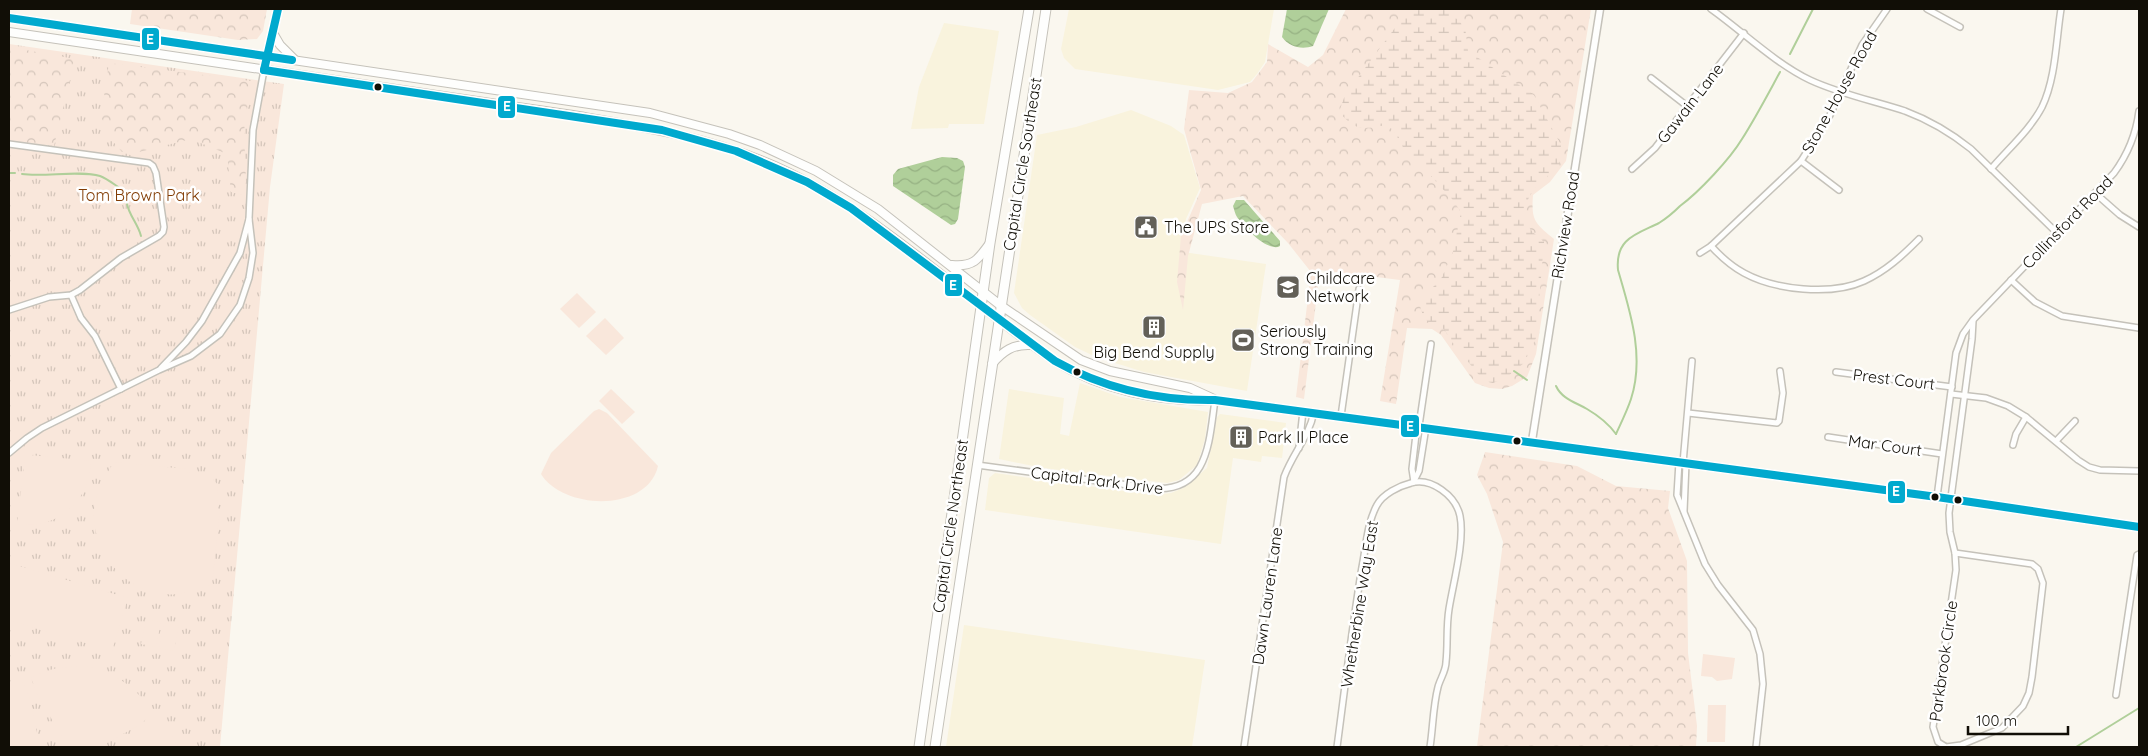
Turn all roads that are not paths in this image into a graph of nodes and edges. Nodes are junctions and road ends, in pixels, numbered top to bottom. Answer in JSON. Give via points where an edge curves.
{"nodes":[{"id":1,"x":278,"y":9,"type":"edge"},
{"id":2,"x":1029,"y":9,"type":"edge"},
{"id":3,"x":1046,"y":9,"type":"edge"},
{"id":4,"x":1600,"y":9,"type":"edge"},
{"id":5,"x":1887,"y":9,"type":"edge"},
{"id":6,"x":1927,"y":9,"type":"edge"},
{"id":7,"x":2061,"y":9,"type":"edge"},
{"id":8,"x":1714,"y":10,"type":"edge"},
{"id":9,"x":9,"y":18,"type":"edge"},
{"id":10,"x":1960,"y":27,"type":"dead end"},
{"id":11,"x":9,"y":32,"type":"edge"},
{"id":12,"x":273,"y":33,"type":"junction"},
{"id":13,"x":1744,"y":33,"type":"junction"},
{"id":14,"x":268,"y":56,"type":"junction"},
{"id":15,"x":295,"y":60,"type":"junction"},
{"id":16,"x":264,"y":70,"type":"junction"},
{"id":17,"x":1651,"y":78,"type":"dead end"},
{"id":18,"x":1839,"y":91,"type":"junction"},
{"id":19,"x":1687,"y":106,"type":"junction"},
{"id":20,"x":2139,"y":111,"type":"edge"},
{"id":21,"x":650,"y":113,"type":"junction"},
{"id":22,"x":647,"y":127,"type":"junction"},
{"id":23,"x":9,"y":144,"type":"edge"},
{"id":24,"x":1006,"y":144,"type":"junction"},
{"id":25,"x":1025,"y":147,"type":"junction"},
{"id":26,"x":1801,"y":161,"type":"junction"},
{"id":27,"x":1632,"y":168,"type":"dead end"},
{"id":28,"x":1991,"y":168,"type":"junction"},
{"id":29,"x":833,"y":181,"type":"junction"},
{"id":30,"x":1839,"y":190,"type":"dead end"},
{"id":31,"x":826,"y":193,"type":"junction"},
{"id":32,"x":2095,"y":193,"type":"junction"},
{"id":33,"x":249,"y":219,"type":"junction"},
{"id":34,"x":2139,"y":227,"type":"edge"},
{"id":35,"x":2057,"y":233,"type":"junction"},
{"id":36,"x":1919,"y":239,"type":"dead end"},
{"id":37,"x":990,"y":243,"type":"junction"},
{"id":38,"x":1711,"y":246,"type":"junction"},
{"id":39,"x":1700,"y":253,"type":"dead end"},
{"id":40,"x":951,"y":265,"type":"junction"},
{"id":41,"x":2011,"y":280,"type":"junction"},
{"id":42,"x":1359,"y":289,"type":"dead end"},
{"id":43,"x":984,"y":291,"type":"junction"},
{"id":44,"x":71,"y":295,"type":"junction"},
{"id":45,"x":1000,"y":305,"type":"junction"},
{"id":46,"x":982,"y":306,"type":"junction"},
{"id":47,"x":9,"y":310,"type":"edge"},
{"id":48,"x":998,"y":320,"type":"junction"},
{"id":49,"x":1973,"y":320,"type":"junction"},
{"id":50,"x":2139,"y":328,"type":"edge"},
{"id":51,"x":1431,"y":344,"type":"dead end"},
{"id":52,"x":1031,"y":345,"type":"junction"},
{"id":53,"x":1692,"y":361,"type":"dead end"},
{"id":54,"x":992,"y":364,"type":"junction"},
{"id":55,"x":159,"y":370,"type":"junction"},
{"id":56,"x":1780,"y":372,"type":"dead end"},
{"id":57,"x":1836,"y":372,"type":"dead end"},
{"id":58,"x":1165,"y":384,"type":"junction"},
{"id":59,"x":1952,"y":387,"type":"junction"},
{"id":60,"x":121,"y":389,"type":"junction"},
{"id":61,"x":1951,"y":394,"type":"junction"},
{"id":62,"x":1964,"y":395,"type":"junction"},
{"id":63,"x":1174,"y":399,"type":"junction"},
{"id":64,"x":1215,"y":400,"type":"junction"},
{"id":65,"x":1303,"y":411,"type":"junction"},
{"id":66,"x":1314,"y":412,"type":"junction"},
{"id":67,"x":1688,"y":413,"type":"junction"},
{"id":68,"x":1948,"y":415,"type":"junction"},
{"id":69,"x":1341,"y":416,"type":"junction"},
{"id":70,"x":1960,"y":417,"type":"junction"},
{"id":71,"x":2026,"y":417,"type":"junction"},
{"id":72,"x":2075,"y":421,"type":"dead end"},
{"id":73,"x":1421,"y":427,"type":"junction"},
{"id":74,"x":1828,"y":437,"type":"dead end"},
{"id":75,"x":2056,"y":440,"type":"junction"},
{"id":76,"x":1532,"y":441,"type":"junction"},
{"id":77,"x":2013,"y":445,"type":"dead end"},
{"id":78,"x":1298,"y":448,"type":"junction"},
{"id":79,"x":9,"y":452,"type":"edge"},
{"id":80,"x":1942,"y":454,"type":"junction"},
{"id":81,"x":1682,"y":463,"type":"junction"},
{"id":82,"x":977,"y":465,"type":"junction"},
{"id":83,"x":2139,"y":471,"type":"edge"},
{"id":84,"x":1414,"y":482,"type":"junction"},
{"id":85,"x":1937,"y":496,"type":"junction"},
{"id":86,"x":1950,"y":498,"type":"junction"},
{"id":87,"x":2139,"y":527,"type":"edge"},
{"id":88,"x":1955,"y":553,"type":"junction"},
{"id":89,"x":2138,"y":554,"type":"edge"},
{"id":90,"x":940,"y":605,"type":"junction"},
{"id":91,"x":956,"y":608,"type":"junction"},
{"id":92,"x":2116,"y":695,"type":"dead end"},
{"id":93,"x":919,"y":747,"type":"edge"},
{"id":94,"x":936,"y":747,"type":"edge"},
{"id":95,"x":1244,"y":747,"type":"edge"},
{"id":96,"x":1337,"y":747,"type":"edge"},
{"id":97,"x":1430,"y":747,"type":"edge"},
{"id":98,"x":1756,"y":747,"type":"edge"}],
"edges":[{"from":1,"to":12,"type":"street"},
{"from":2,"to":24,"type":"main road","name":"Capital Circle Southeast"},
{"from":3,"to":25,"type":"main road","name":"Capital Circle Southeast"},
{"from":4,"to":76,"type":"street","name":"Richview Road"},
{"from":5,"to":18,"type":"street","name":"Stone House Road","via":[[1862,45]]},
{"from":6,"to":10,"type":"street"},
{"from":7,"to":28,"type":"street","via":[[2051,78],[2042,106],[2033,121]]},
{"from":8,"to":13,"type":"street"},
{"from":9,"to":14,"type":"main road"},
{"from":11,"to":16,"type":"main road"},
{"from":12,"to":14,"type":"street"},
{"from":12,"to":15,"type":"main road"},
{"from":13,"to":18,"type":"street","via":[[1810,80]]},
{"from":13,"to":19,"type":"street","name":"Gawain Lane"},
{"from":14,"to":15,"type":"main road"},
{"from":14,"to":16,"type":"street"},
{"from":15,"to":21,"type":"main road"},
{"from":16,"to":22,"type":"main road"},
{"from":16,"to":33,"type":"street","via":[[253,130]]},
{"from":17,"to":19,"type":"street"},
{"from":18,"to":26,"type":"street","name":"Stone House Road","via":[[1821,131]]},
{"from":18,"to":28,"type":"street","via":[[1907,112],[1939,127],[1971,149]]},
{"from":19,"to":27,"type":"street","name":"Gawain Lane","via":[[1656,148]]},
{"from":20,"to":32,"type":"street","name":"Collinsford Road","via":[[2134,138],[2126,156]]},
{"from":21,"to":22,"type":"main road"},
{"from":21,"to":29,"type":"main road","via":[[753,143]]},
{"from":22,"to":31,"type":"main road","via":[[741,152]]},
{"from":23,"to":44,"type":"street","via":[[142,161],[153,166],[156,173],[163,232]]},
{"from":24,"to":25,"type":"main road"},
{"from":24,"to":37,"type":"main road","name":"Capital Circle Southeast"},
{"from":25,"to":45,"type":"main road","name":"Capital Circle Southeast"},
{"from":26,"to":30,"type":"street"},
{"from":26,"to":38,"type":"street","name":"Stone House Road"},
{"from":28,"to":35,"type":"street"},
{"from":29,"to":31,"type":"main road"},
{"from":29,"to":40,"type":"main road","via":[[878,209]]},
{"from":31,"to":46,"type":"main road","via":[[899,242]]},
{"from":32,"to":34,"type":"street"},
{"from":32,"to":35,"type":"street","name":"Collinsford Road"},
{"from":33,"to":55,"type":"street","via":[[240,253],[217,297],[186,342]]},
{"from":33,"to":55,"type":"street","via":[[252,266],[245,291],[231,319],[211,343]]},
{"from":35,"to":41,"type":"street","name":"Collinsford Road"},
{"from":36,"to":38,"type":"street","via":[[1878,274],[1862,282],[1823,290],[1776,285],[1754,278],[1729,263]]},
{"from":37,"to":40,"type":"main road","via":[[973,263]]},
{"from":37,"to":43,"type":"main road","name":"Capital Circle Southeast"},
{"from":38,"to":39,"type":"street","name":"Stone House Road"},
{"from":40,"to":43,"type":"main road"},
{"from":41,"to":49,"type":"street","name":"Collinsford Road"},
{"from":41,"to":50,"type":"street","via":[[2035,302],[2062,316]]},
{"from":42,"to":69,"type":"street"},
{"from":43,"to":45,"type":"main road"},
{"from":43,"to":46,"type":"main road","name":"Capital Circle Southeast"},
{"from":44,"to":47,"type":"street","via":[[49,297]]},
{"from":44,"to":60,"type":"street","via":[[81,318],[96,336]]},
{"from":45,"to":48,"type":"main road","name":"Capital Circle Southeast"},
{"from":45,"to":58,"type":"main road","via":[[1081,360],[1110,371]]},
{"from":46,"to":48,"type":"main road"},
{"from":46,"to":90,"type":"main road","name":"Capital Circle Northeast"},
{"from":48,"to":52,"type":"main road"},
{"from":48,"to":54,"type":"main road","name":"Capital Circle Northeast"},
{"from":49,"to":59,"type":"street","name":"Collinsford Road","via":[[1962,334],[1956,352]]},
{"from":49,"to":62,"type":"street"},
{"from":51,"to":73,"type":"street"},
{"from":52,"to":54,"type":"main road","via":[[1015,345],[1000,354]]},
{"from":52,"to":63,"type":"main road","via":[[1100,383],[1147,396]]},
{"from":53,"to":67,"type":"street"},
{"from":54,"to":82,"type":"main road","name":"Capital Circle Northeast"},
{"from":55,"to":60,"type":"street"},
{"from":56,"to":67,"type":"street","via":[[1783,393],[1777,423]]},
{"from":57,"to":59,"type":"street","name":"Prest Court"},
{"from":58,"to":63,"type":"main road"},
{"from":58,"to":64,"type":"main road","via":[[1190,388]]},
{"from":59,"to":61,"type":"street","name":"Collinsford Road"},
{"from":60,"to":79,"type":"street","via":[[42,428]]},
{"from":61,"to":62,"type":"street"},
{"from":61,"to":68,"type":"street","name":"Collinsford Road"},
{"from":62,"to":70,"type":"street"},
{"from":62,"to":71,"type":"street","via":[[1999,402]]},
{"from":63,"to":64,"type":"main road"},
{"from":64,"to":65,"type":"main road"},
{"from":64,"to":82,"type":"street","name":"Capital Park Drive","via":[[1204,462],[1193,475],[1170,488]]},
{"from":65,"to":66,"type":"main road"},
{"from":65,"to":78,"type":"street","name":"Dawn Lauren Lane"},
{"from":66,"to":69,"type":"main road"},
{"from":66,"to":78,"type":"street","name":"Dawn Lauren Lane","via":[[1310,428]]},
{"from":67,"to":81,"type":"street"},
{"from":68,"to":70,"type":"street"},
{"from":68,"to":80,"type":"street","name":"Collinsford Road"},
{"from":69,"to":73,"type":"main road"},
{"from":70,"to":86,"type":"street"},
{"from":71,"to":75,"type":"street"},
{"from":71,"to":77,"type":"street"},
{"from":72,"to":75,"type":"street"},
{"from":73,"to":76,"type":"main road"},
{"from":73,"to":84,"type":"street","via":[[1419,470]]},
{"from":73,"to":84,"type":"street","via":[[1412,469]]},
{"from":74,"to":80,"type":"street","name":"Mar Court"},
{"from":75,"to":83,"type":"street","via":[[2089,467]]},
{"from":76,"to":81,"type":"main road"},
{"from":78,"to":95,"type":"street","name":"Dawn Lauren Lane","via":[[1284,477]]},
{"from":80,"to":85,"type":"street","name":"Collinsford Road"},
{"from":81,"to":85,"type":"main road"},
{"from":81,"to":98,"type":"street","via":[[1684,511],[1705,564],[1750,627],[1760,654],[1763,684]]},
{"from":82,"to":91,"type":"main road","name":"Capital Circle Northeast"},
{"from":84,"to":96,"type":"street","name":"Whetherbine Way East","via":[[1390,492],[1379,502],[1369,528]]},
{"from":84,"to":97,"type":"street","via":[[1428,483],[1446,495],[1455,505],[1460,522],[1448,612],[1446,662],[1438,688]]},
{"from":85,"to":86,"type":"main road"},
{"from":86,"to":87,"type":"main road"},
{"from":86,"to":88,"type":"street","name":"Parkbrook Circle","via":[[1950,532]]},
{"from":88,"to":88,"type":"street","name":"Parkbrook Circle","via":[[1956,570],[1933,727],[1938,742],[1950,747],[2002,728],[2023,706],[2032,677],[2043,583],[2038,569],[2032,564]]},
{"from":89,"to":92,"type":"street"},
{"from":90,"to":91,"type":"main road"},
{"from":90,"to":93,"type":"main road","name":"Capital Circle Northeast"},
{"from":91,"to":94,"type":"main road","name":"Capital Circle Northeast"}]}
